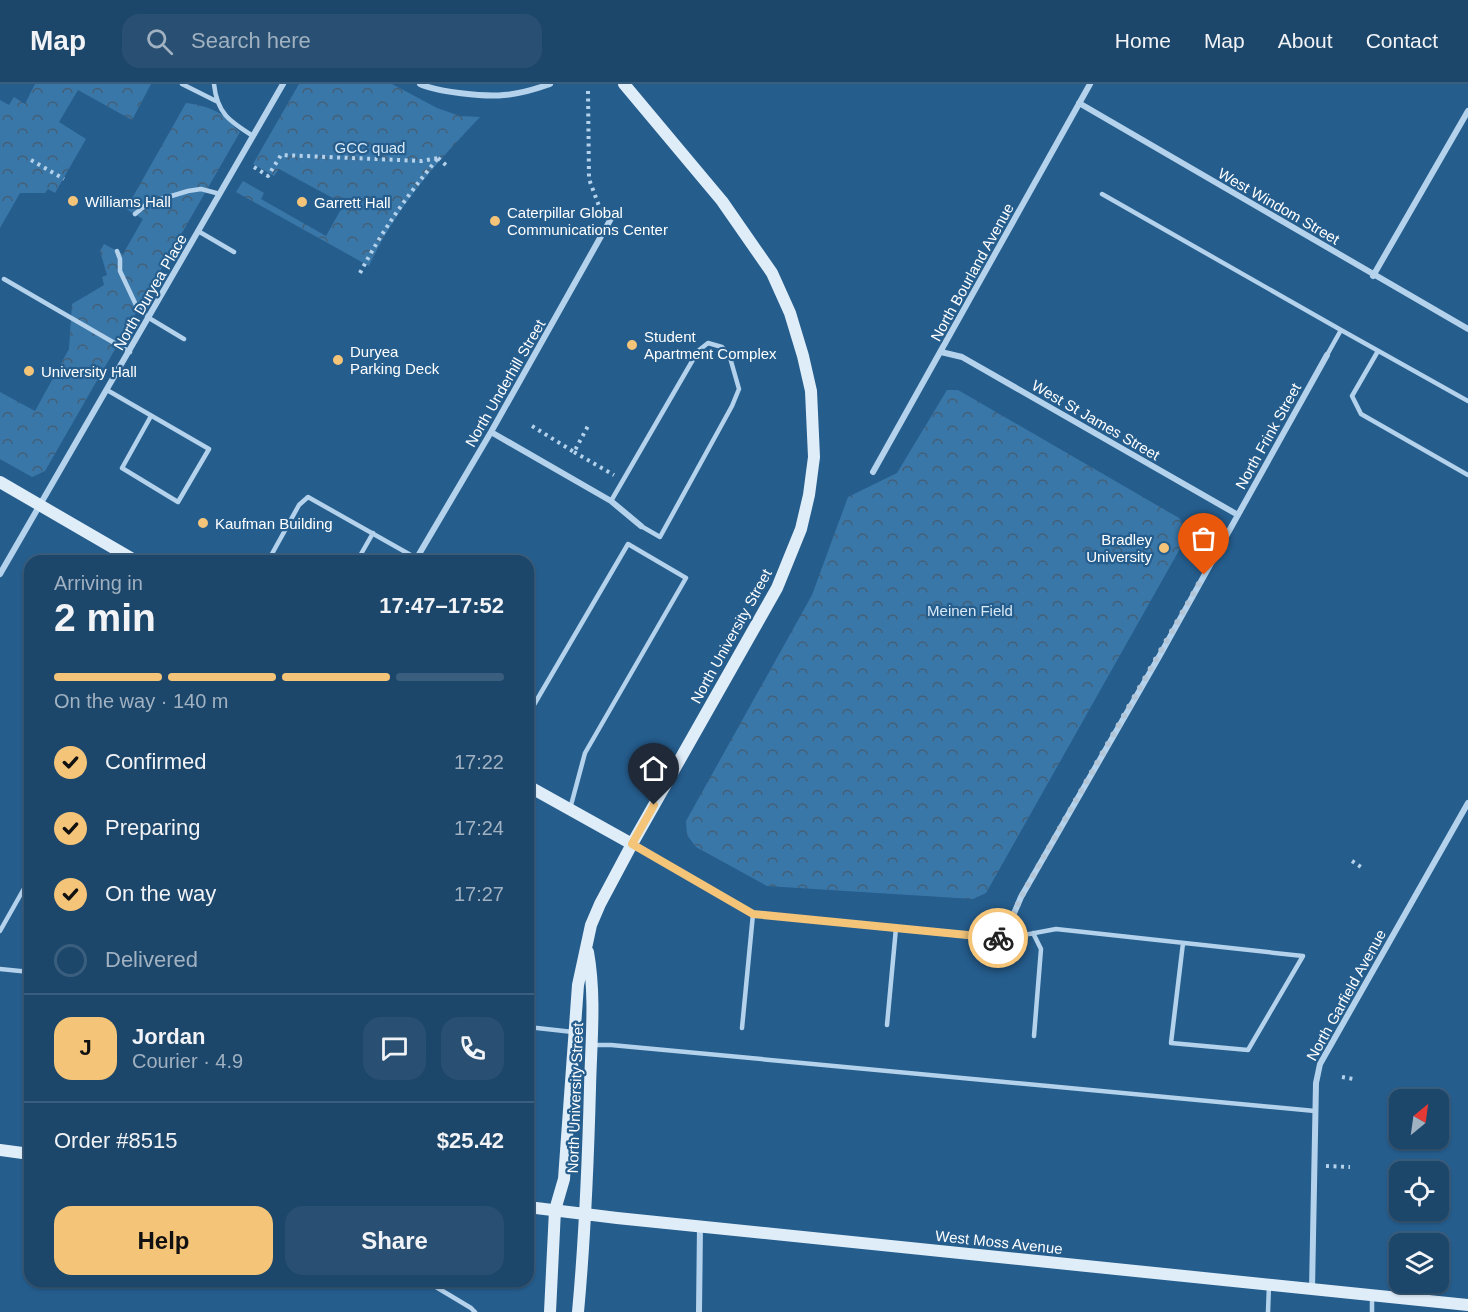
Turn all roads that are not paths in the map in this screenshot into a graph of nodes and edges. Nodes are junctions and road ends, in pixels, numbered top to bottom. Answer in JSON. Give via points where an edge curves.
{"nodes":[{"id":1,"x":182,"y":84,"type":"edge"},
{"id":2,"x":214,"y":84,"type":"edge"},
{"id":3,"x":283,"y":84,"type":"edge"},
{"id":4,"x":420,"y":84,"type":"edge"},
{"id":5,"x":550,"y":84,"type":"edge"},
{"id":6,"x":624,"y":84,"type":"edge"},
{"id":7,"x":1090,"y":84,"type":"edge"},
{"id":8,"x":216,"y":101,"type":"junction"},
{"id":9,"x":1079,"y":103,"type":"junction"},
{"id":10,"x":1468,"y":111,"type":"edge"},
{"id":11,"x":253,"y":136,"type":"junction"},
{"id":12,"x":220,"y":194,"type":"junction"},
{"id":13,"x":1102,"y":194,"type":"dead end"},
{"id":14,"x":135,"y":214,"type":"dead end"},
{"id":15,"x":613,"y":215,"type":"road end"},
{"id":16,"x":198,"y":231,"type":"junction"},
{"id":17,"x":117,"y":251,"type":"dead end"},
{"id":18,"x":234,"y":252,"type":"dead end"},
{"id":19,"x":1373,"y":276,"type":"junction"},
{"id":20,"x":4,"y":279,"type":"dead end"},
{"id":21,"x":149,"y":318,"type":"junction"},
{"id":22,"x":1468,"y":329,"type":"edge"},
{"id":23,"x":1341,"y":330,"type":"junction"},
{"id":24,"x":184,"y":339,"type":"dead end"},
{"id":25,"x":1378,"y":351,"type":"junction"},
{"id":26,"x":130,"y":352,"type":"junction"},
{"id":27,"x":941,"y":352,"type":"junction"},
{"id":28,"x":1327,"y":354,"type":"joint"},
{"id":29,"x":107,"y":390,"type":"junction"},
{"id":30,"x":1468,"y":401,"type":"edge"},
{"id":31,"x":151,"y":416,"type":"junction"},
{"id":32,"x":491,"y":432,"type":"junction"},
{"id":33,"x":873,"y":472,"type":"dead end"},
{"id":34,"x":1468,"y":475,"type":"edge"},
{"id":35,"x":0,"y":482,"type":"edge"},
{"id":36,"x":612,"y":501,"type":"junction"},
{"id":37,"x":40,"y":504,"type":"junction"},
{"id":38,"x":1238,"y":515,"type":"junction"},
{"id":39,"x":641,"y":526,"type":"joint"},
{"id":40,"x":373,"y":533,"type":"junction"},
{"id":41,"x":126,"y":555,"type":"edge"},
{"id":42,"x":271,"y":555,"type":"edge"},
{"id":43,"x":360,"y":555,"type":"edge"},
{"id":44,"x":407,"y":555,"type":"edge"},
{"id":45,"x":418,"y":555,"type":"edge"},
{"id":46,"x":0,"y":574,"type":"edge"},
{"id":47,"x":534,"y":705,"type":"edge"},
{"id":48,"x":534,"y":790,"type":"edge"},
{"id":49,"x":1468,"y":803,"type":"edge"},
{"id":50,"x":570,"y":811,"type":"junction"},
{"id":51,"x":632,"y":844,"type":"junction"},
{"id":52,"x":24,"y":889,"type":"edge"},
{"id":53,"x":753,"y":914,"type":"junction"},
{"id":54,"x":896,"y":928,"type":"junction"},
{"id":55,"x":0,"y":931,"type":"edge"},
{"id":56,"x":1033,"y":933,"type":"junction"},
{"id":57,"x":1003,"y":939,"type":"junction"},
{"id":58,"x":1183,"y":943,"type":"junction"},
{"id":59,"x":587,"y":948,"type":"junction"},
{"id":60,"x":0,"y":969,"type":"edge"},
{"id":61,"x":24,"y":971,"type":"edge"},
{"id":62,"x":887,"y":1025,"type":"dead end"},
{"id":63,"x":534,"y":1028,"type":"edge"},
{"id":64,"x":742,"y":1028,"type":"dead end"},
{"id":65,"x":575,"y":1033,"type":"junction"},
{"id":66,"x":1034,"y":1036,"type":"dead end"},
{"id":67,"x":591,"y":1046,"type":"junction"},
{"id":68,"x":1316,"y":1112,"type":"junction"},
{"id":69,"x":0,"y":1150,"type":"edge"},
{"id":70,"x":24,"y":1153,"type":"edge"},
{"id":71,"x":534,"y":1208,"type":"edge"},
{"id":72,"x":555,"y":1210,"type":"junction"},
{"id":73,"x":586,"y":1214,"type":"junction"},
{"id":74,"x":700,"y":1226,"type":"junction"},
{"id":75,"x":1269,"y":1285,"type":"junction"},
{"id":76,"x":436,"y":1287,"type":"edge"},
{"id":77,"x":1312,"y":1289,"type":"junction"},
{"id":78,"x":1372,"y":1297,"type":"junction"},
{"id":79,"x":1468,"y":1305,"type":"edge"},
{"id":80,"x":475,"y":1312,"type":"edge"},
{"id":81,"x":550,"y":1312,"type":"edge"},
{"id":82,"x":578,"y":1312,"type":"edge"},
{"id":83,"x":699,"y":1312,"type":"edge"},
{"id":84,"x":1268,"y":1312,"type":"edge"},
{"id":85,"x":1372,"y":1312,"type":"edge"}],
"edges":[{"from":1,"to":8,"type":"lane"},
{"from":2,"to":8,"type":"lane"},
{"from":3,"to":11,"type":"street","name":"North Duryea Place"},
{"from":4,"to":5,"type":"street","via":[[503,96]]},
{"from":6,"to":51,"type":"main road","name":"North University Street","via":[[722,201],[772,273],[803,356],[811,391],[814,453],[801,529],[777,588]]},
{"from":7,"to":9,"type":"street","name":"North Bourland Avenue"},
{"from":8,"to":11,"type":"lane","via":[[221,112]]},
{"from":9,"to":19,"type":"street","name":"West Windom Street"},
{"from":9,"to":27,"type":"street","name":"North Bourland Avenue"},
{"from":10,"to":19,"type":"street"},
{"from":11,"to":12,"type":"street","name":"North Duryea Place"},
{"from":12,"to":14,"type":"lane","via":[[201,189],[188,191],[148,203]]},
{"from":12,"to":16,"type":"street","name":"North Duryea Place"},
{"from":13,"to":23,"type":"lane"},
{"from":15,"to":32,"type":"street","name":"North Underhill Street"},
{"from":16,"to":18,"type":"lane"},
{"from":16,"to":21,"type":"street","name":"North Duryea Place"},
{"from":17,"to":21,"type":"lane","via":[[120,271],[136,305]]},
{"from":19,"to":22,"type":"street","name":"West Windom Street"},
{"from":20,"to":26,"type":"lane"},
{"from":21,"to":24,"type":"lane"},
{"from":21,"to":26,"type":"street","name":"North Duryea Place"},
{"from":23,"to":25,"type":"lane"},
{"from":23,"to":28,"type":"lane"},
{"from":25,"to":30,"type":"lane"},
{"from":25,"to":34,"type":"lane","via":[[1352,396],[1361,414]]},
{"from":26,"to":29,"type":"street","name":"North Duryea Place"},
{"from":27,"to":33,"type":"street","name":"North Bourland Avenue"},
{"from":27,"to":38,"type":"street","name":"West St James Street","via":[[962,357]]},
{"from":28,"to":38,"type":"street","name":"North Frink Street"},
{"from":29,"to":31,"type":"lane"},
{"from":29,"to":37,"type":"street","name":"North Duryea Place"},
{"from":31,"to":31,"type":"lane","via":[[208,449],[178,502],[122,468]]},
{"from":32,"to":36,"type":"street"},
{"from":32,"to":45,"type":"street","name":"North Underhill Street"},
{"from":35,"to":37,"type":"main road"},
{"from":36,"to":39,"type":"street"},
{"from":36,"to":39,"type":"lane","via":[[698,351],[708,343],[722,346],[729,354],[739,389],[732,406],[660,537]]},
{"from":37,"to":41,"type":"main road"},
{"from":37,"to":46,"type":"street","name":"North Duryea Place"},
{"from":38,"to":57,"type":"street","name":"North Frink Street","via":[[1021,897]]},
{"from":40,"to":42,"type":"lane","via":[[308,497],[299,505]]},
{"from":40,"to":43,"type":"lane"},
{"from":40,"to":44,"type":"lane"},
{"from":47,"to":50,"type":"lane","via":[[628,544],[686,578],[585,753]]},
{"from":48,"to":50,"type":"main road"},
{"from":49,"to":68,"type":"street","name":"North Garfield Avenue","via":[[1321,1059]]},
{"from":50,"to":51,"type":"main road"},
{"from":51,"to":53,"type":"street"},
{"from":51,"to":59,"type":"main road","name":"North University Street","via":[[600,904]]},
{"from":52,"to":55,"type":"lane"},
{"from":53,"to":54,"type":"street"},
{"from":53,"to":64,"type":"lane"},
{"from":54,"to":57,"type":"street"},
{"from":54,"to":62,"type":"lane"},
{"from":56,"to":57,"type":"lane"},
{"from":56,"to":58,"type":"lane","via":[[1056,929]]},
{"from":56,"to":66,"type":"lane","via":[[1041,949]]},
{"from":58,"to":58,"type":"lane","via":[[1170,1043],[1248,1050],[1303,956]]},
{"from":59,"to":65,"type":"main road","name":"North University Street","via":[[578,985]]},
{"from":59,"to":67,"type":"main road","name":"North University Street","via":[[592,976]]},
{"from":60,"to":61,"type":"lane"},
{"from":63,"to":65,"type":"lane"},
{"from":65,"to":72,"type":"main road","name":"North University Street","via":[[564,1179]]},
{"from":67,"to":68,"type":"lane"},
{"from":67,"to":73,"type":"main road","name":"North University Street"},
{"from":68,"to":77,"type":"street","name":"North Garfield Avenue"},
{"from":69,"to":70,"type":"main road"},
{"from":71,"to":72,"type":"main road","name":"West Moss Avenue"},
{"from":72,"to":73,"type":"main road","name":"West Moss Avenue"},
{"from":72,"to":81,"type":"main road","name":"North University Street"},
{"from":73,"to":74,"type":"main road","name":"West Moss Avenue"},
{"from":73,"to":82,"type":"main road","name":"North University Street"},
{"from":74,"to":75,"type":"main road","name":"West Moss Avenue"},
{"from":74,"to":83,"type":"street"},
{"from":75,"to":77,"type":"main road","name":"West Moss Avenue"},
{"from":75,"to":84,"type":"lane"},
{"from":76,"to":80,"type":"lane"},
{"from":77,"to":78,"type":"main road","name":"West Moss Avenue"},
{"from":78,"to":79,"type":"main road","name":"West Moss Avenue"},
{"from":78,"to":85,"type":"lane"}]}
